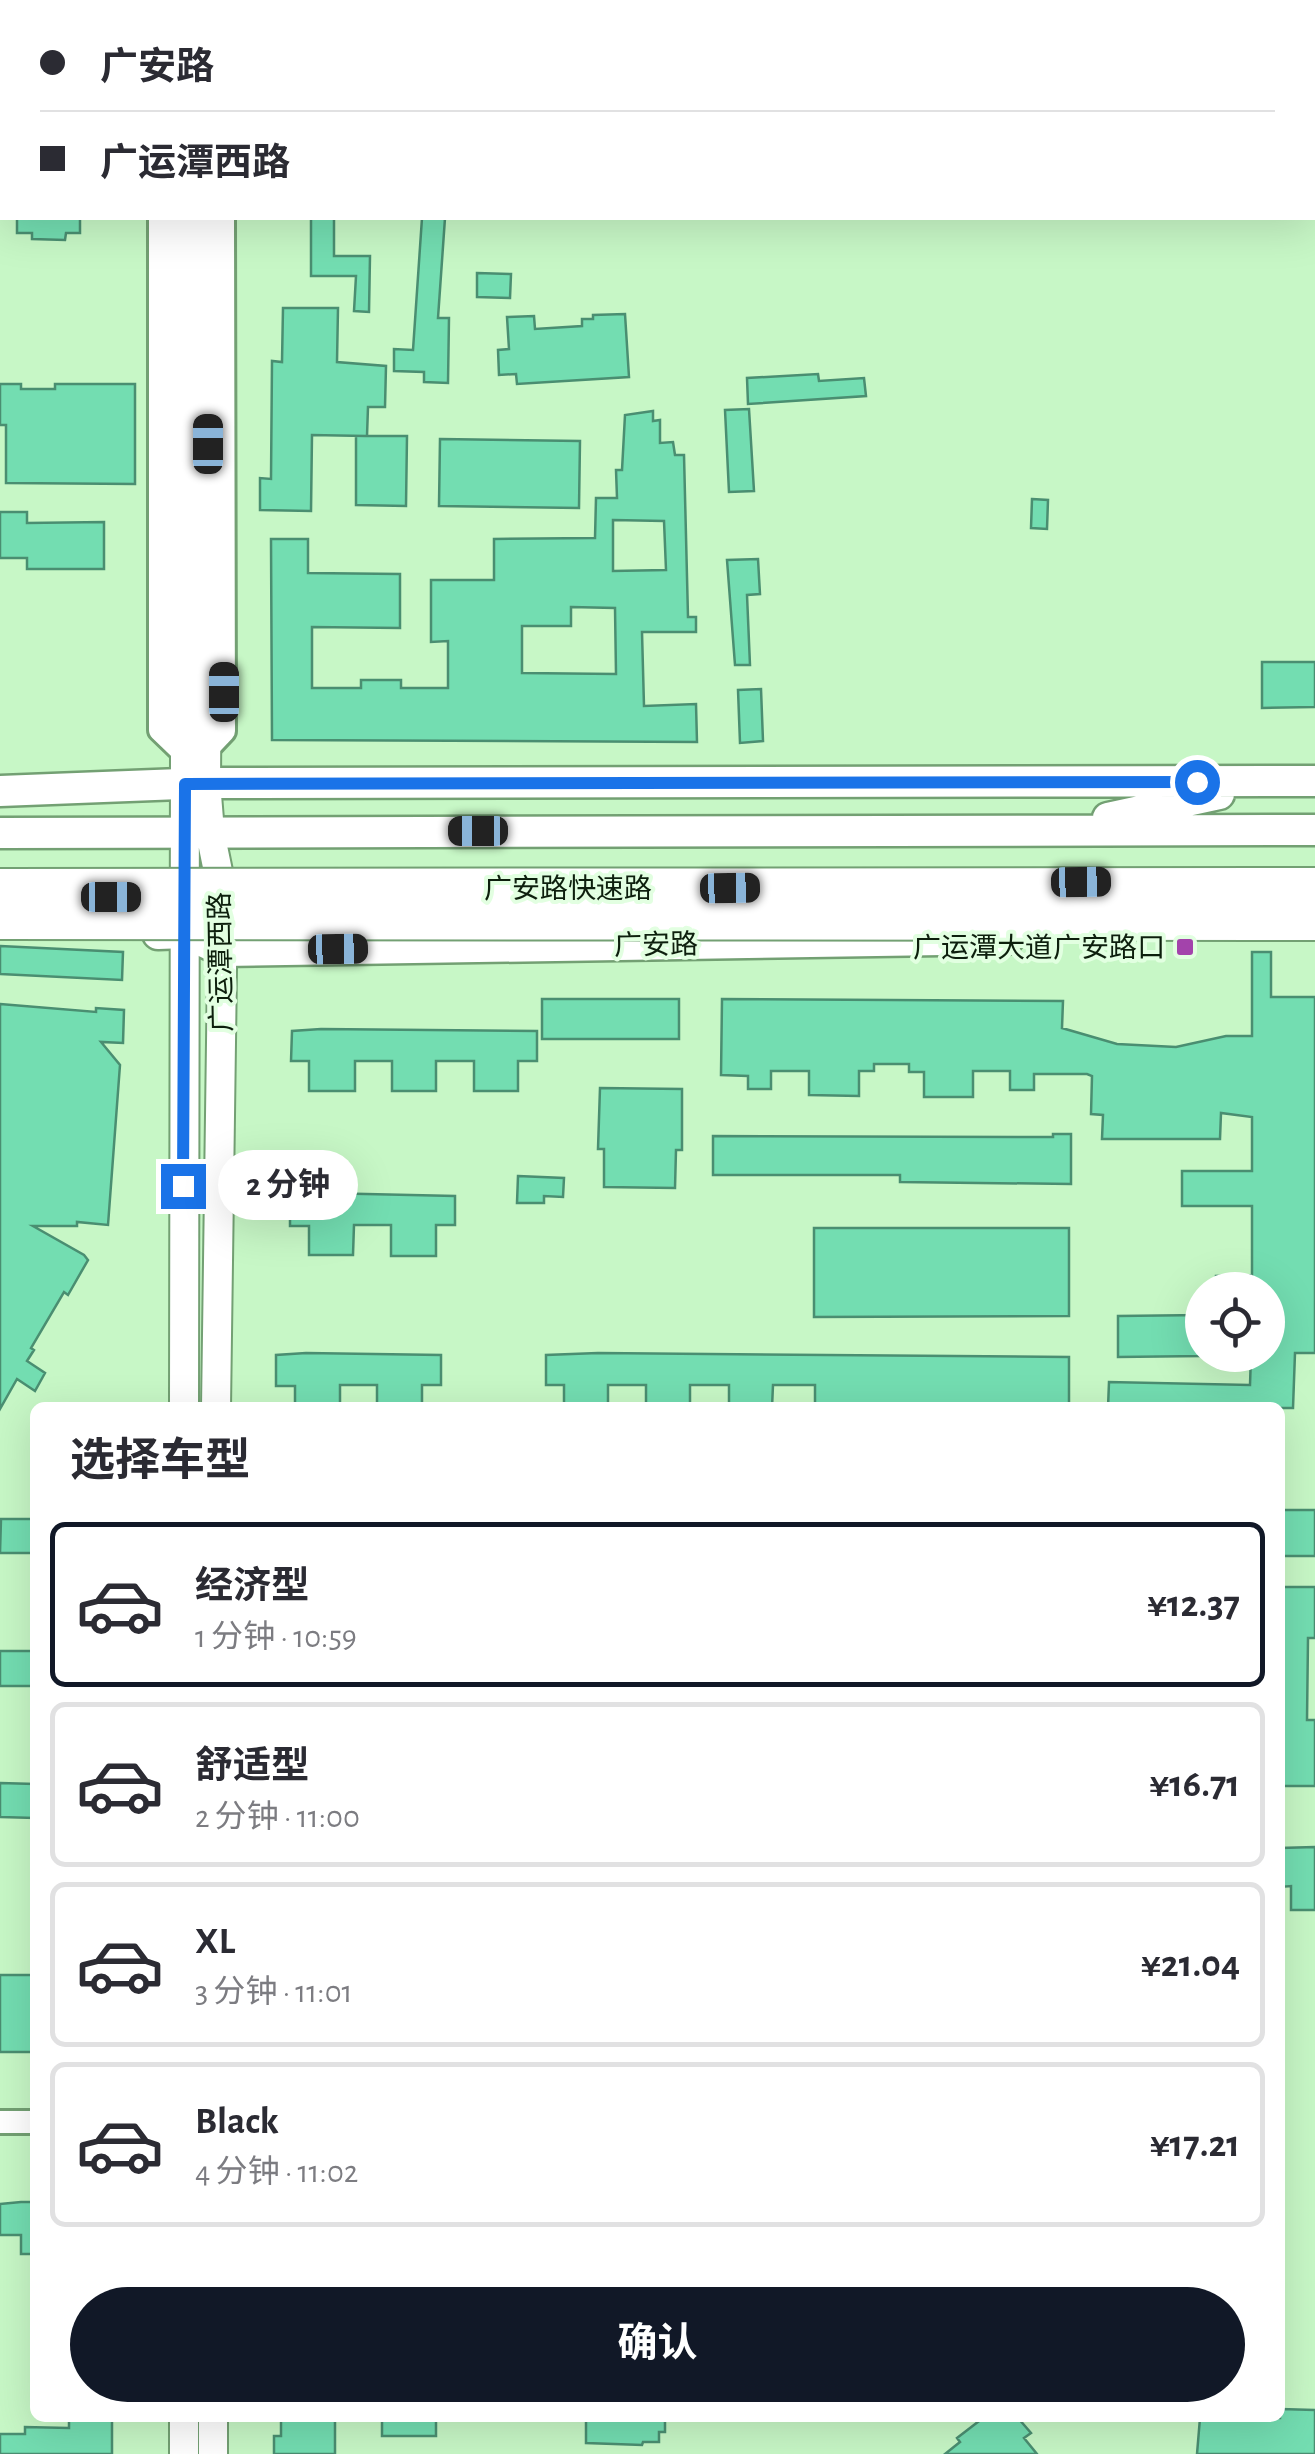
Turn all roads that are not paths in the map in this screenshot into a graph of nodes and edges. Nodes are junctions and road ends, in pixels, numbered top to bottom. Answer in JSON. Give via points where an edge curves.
{"nodes":[{"id":1,"x":160,"y":220,"type":"edge"},
{"id":2,"x":182,"y":220,"type":"edge"},
{"id":3,"x":202,"y":220,"type":"edge"},
{"id":4,"x":223,"y":220,"type":"edge"},
{"id":5,"x":195,"y":768,"type":"junction"},
{"id":6,"x":1276,"y":782,"type":"junction"},
{"id":7,"x":1315,"y":782,"type":"edge"},
{"id":8,"x":0,"y":791,"type":"edge"},
{"id":9,"x":1052,"y":830,"type":"junction"},
{"id":10,"x":1315,"y":830,"type":"edge"},
{"id":11,"x":197,"y":831,"type":"junction"},
{"id":12,"x":0,"y":834,"type":"edge"},
{"id":13,"x":1315,"y":878,"type":"edge"},
{"id":14,"x":1315,"y":887,"type":"edge"},
{"id":15,"x":0,"y":888,"type":"edge"},
{"id":16,"x":185,"y":896,"type":"junction"},
{"id":17,"x":223,"y":896,"type":"junction"},
{"id":18,"x":0,"y":898,"type":"edge"},
{"id":19,"x":0,"y":920,"type":"edge"},
{"id":20,"x":1315,"y":920,"type":"edge"},
{"id":21,"x":0,"y":934,"type":"edge"},
{"id":22,"x":185,"y":934,"type":"junction"},
{"id":23,"x":1315,"y":935,"type":"edge"},
{"id":24,"x":223,"y":951,"type":"junction"},
{"id":25,"x":184,"y":1402,"type":"edge"},
{"id":26,"x":216,"y":1402,"type":"edge"},
{"id":27,"x":0,"y":2122,"type":"edge"},
{"id":28,"x":30,"y":2122,"type":"edge"},
{"id":29,"x":184,"y":2422,"type":"edge"},
{"id":30,"x":213,"y":2422,"type":"edge"},
{"id":31,"x":184,"y":2454,"type":"edge"},
{"id":32,"x":212,"y":2454,"type":"edge"}],
"edges":[{"from":1,"to":5,"type":"street","via":[[160,730]]},
{"from":2,"to":5,"type":"street","name":"广运潭西路"},
{"from":3,"to":5,"type":"street","name":"广运潭西路","via":[[209,329]]},
{"from":4,"to":5,"type":"street","via":[[224,732]]},
{"from":5,"to":6,"type":"main road"},
{"from":5,"to":8,"type":"main road"},
{"from":5,"to":11,"type":"street","name":"广运潭西路"},
{"from":6,"to":7,"type":"main road"},
{"from":6,"to":9,"type":"main road"},
{"from":9,"to":10,"type":"main road"},
{"from":9,"to":11,"type":"main road"},
{"from":11,"to":12,"type":"main road"},
{"from":11,"to":16,"type":"street","name":"广运潭西路"},
{"from":11,"to":17,"type":"street","name":"广运潭西路"},
{"from":13,"to":17,"type":"main road"},
{"from":14,"to":15,"type":"highway","name":"广安路快速路","bridge":true},
{"from":16,"to":17,"type":"main road"},
{"from":16,"to":18,"type":"main road"},
{"from":16,"to":22,"type":"street","name":"广运潭西路"},
{"from":17,"to":24,"type":"street","name":"广运潭西路"},
{"from":19,"to":20,"type":"highway","name":"广安路快速路","bridge":true},
{"from":21,"to":22,"type":"main road","name":"广安路"},
{"from":22,"to":24,"type":"main road","name":"广安路"},
{"from":22,"to":25,"type":"street","name":"广运潭西路"},
{"from":23,"to":24,"type":"main road","name":"广安路"},
{"from":24,"to":26,"type":"street","name":"广运潭西路"},
{"from":27,"to":28,"type":"street"},
{"from":29,"to":31,"type":"street"},
{"from":30,"to":32,"type":"street"}]}
